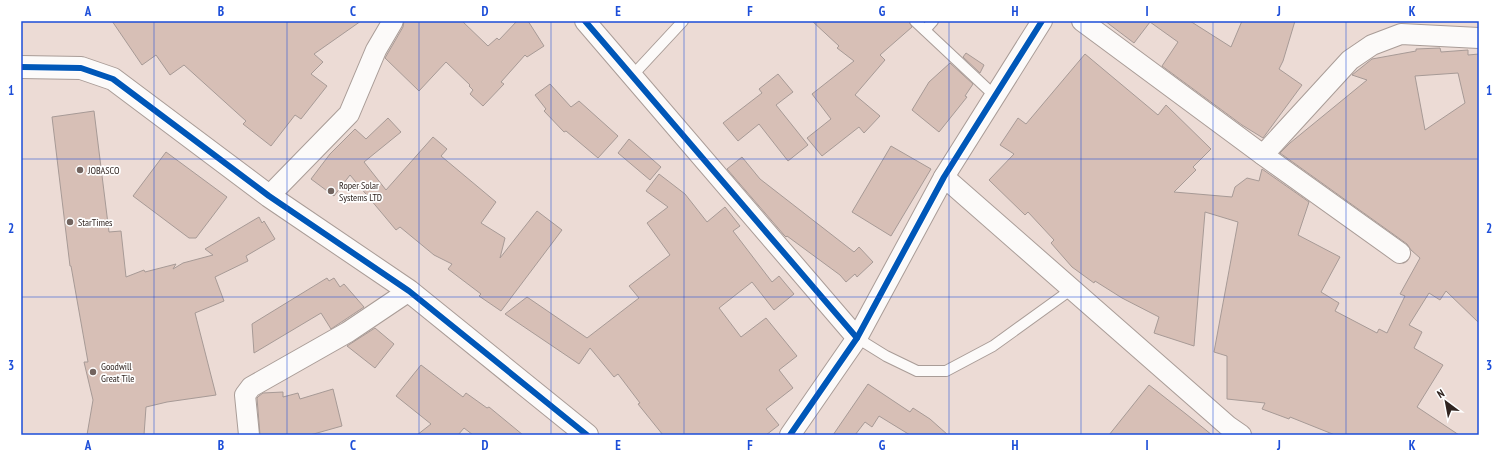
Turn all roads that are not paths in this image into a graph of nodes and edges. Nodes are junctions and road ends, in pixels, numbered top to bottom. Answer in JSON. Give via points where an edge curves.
{"nodes":[{"id":1,"x":393,"y":21,"type":"edge"},
{"id":2,"x":585,"y":21,"type":"edge"},
{"id":3,"x":683,"y":21,"type":"edge"},
{"id":4,"x":915,"y":21,"type":"edge"},
{"id":5,"x":933,"y":21,"type":"edge"},
{"id":6,"x":1042,"y":21,"type":"edge"},
{"id":7,"x":1082,"y":21,"type":"edge"},
{"id":8,"x":924,"y":30,"type":"junction"},
{"id":9,"x":1479,"y":38,"type":"edge"},
{"id":10,"x":21,"y":67,"type":"edge"},
{"id":11,"x":632,"y":76,"type":"junction"},
{"id":12,"x":994,"y":96,"type":"junction"},
{"id":13,"x":1263,"y":155,"type":"junction"},
{"id":14,"x":944,"y":177,"type":"junction"},
{"id":15,"x":269,"y":196,"type":"junction"},
{"id":16,"x":1400,"y":253,"type":"dead end"},
{"id":17,"x":1072,"y":289,"type":"junction"},
{"id":18,"x":409,"y":291,"type":"junction"},
{"id":19,"x":857,"y":338,"type":"junction"},
{"id":20,"x":1230,"y":432,"type":"edge"},
{"id":21,"x":249,"y":435,"type":"edge"},
{"id":22,"x":587,"y":435,"type":"edge"},
{"id":23,"x":790,"y":435,"type":"edge"}],
"edges":[{"from":1,"to":15,"type":"street","via":[[376,50],[349,114]]},
{"from":2,"to":11,"type":"street"},
{"from":3,"to":11,"type":"lane"},
{"from":4,"to":8,"type":"lane"},
{"from":5,"to":8,"type":"lane"},
{"from":6,"to":12,"type":"street"},
{"from":7,"to":13,"type":"street"},
{"from":8,"to":12,"type":"lane"},
{"from":9,"to":13,"type":"street","via":[[1401,34],[1372,45],[1350,60]]},
{"from":10,"to":15,"type":"street","via":[[81,68],[113,79]]},
{"from":11,"to":19,"type":"street"},
{"from":12,"to":14,"type":"street"},
{"from":13,"to":16,"type":"street"},
{"from":14,"to":17,"type":"street"},
{"from":14,"to":19,"type":"street"},
{"from":15,"to":18,"type":"street"},
{"from":17,"to":19,"type":"lane","via":[[993,346],[946,371],[917,371]]},
{"from":17,"to":20,"type":"street"},
{"from":18,"to":21,"type":"street","via":[[348,332],[251,387],[245,395]]},
{"from":18,"to":22,"type":"street"},
{"from":19,"to":23,"type":"street"}]}
